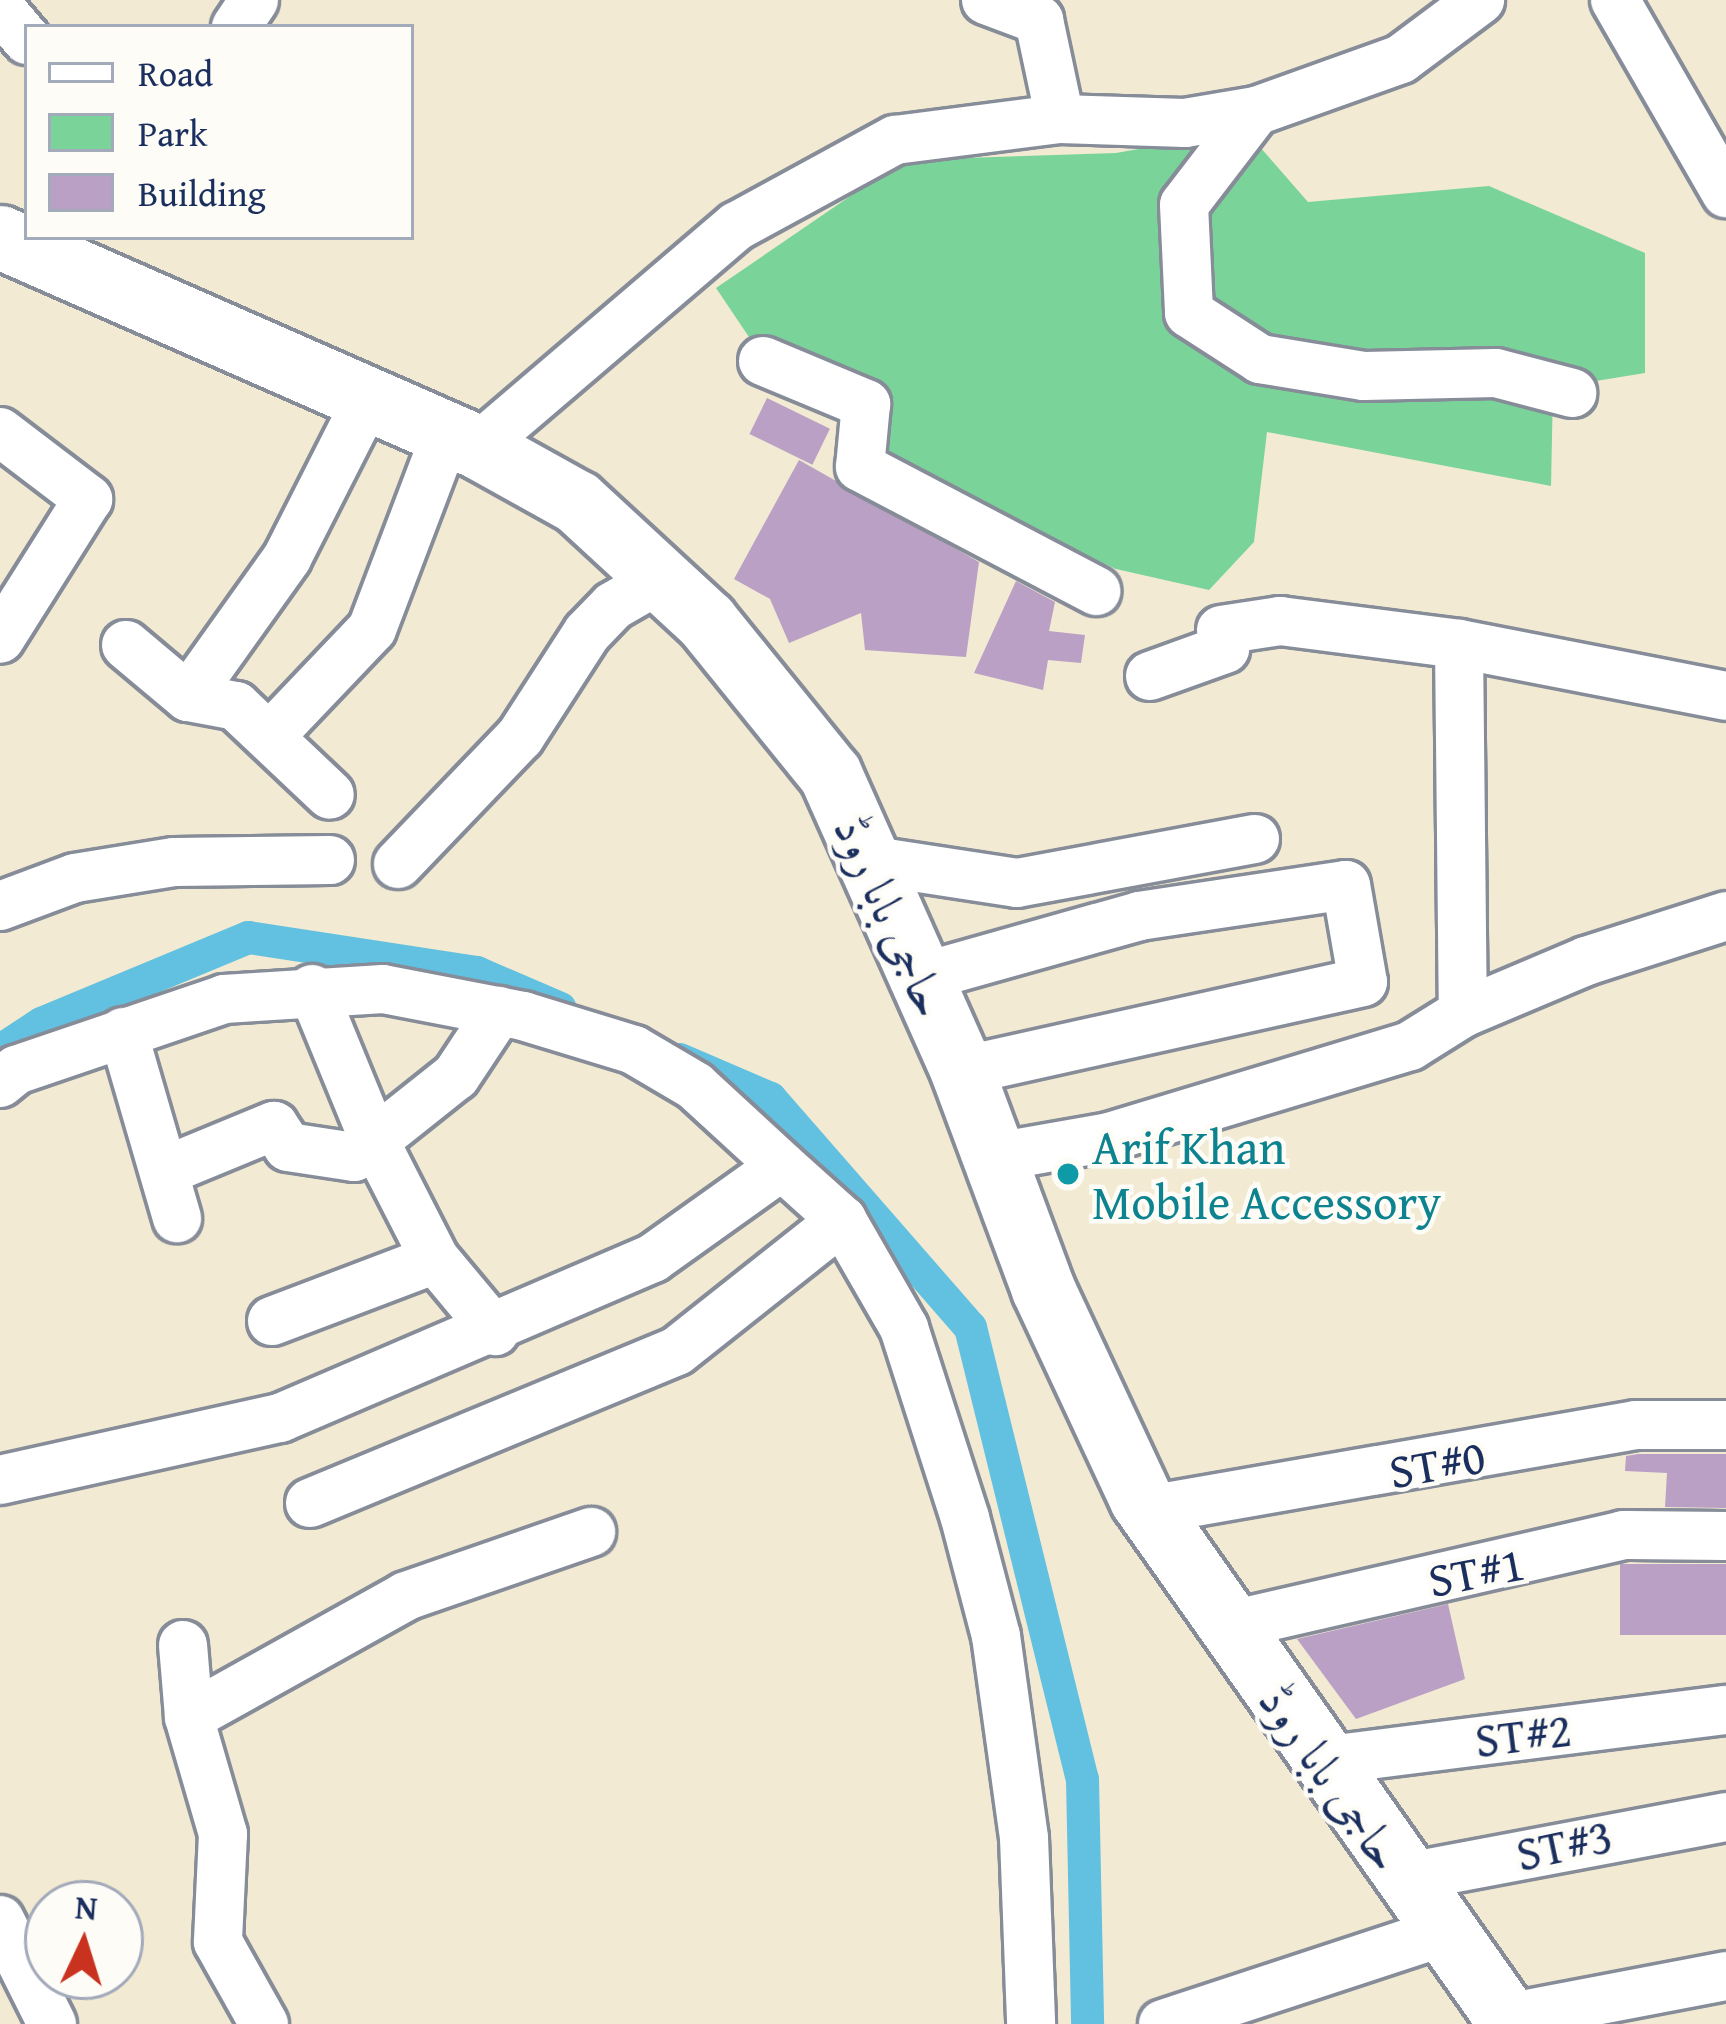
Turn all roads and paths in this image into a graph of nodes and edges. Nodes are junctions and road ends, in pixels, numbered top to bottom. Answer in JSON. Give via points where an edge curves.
{"nodes":[{"id":1,"x":986,"y":0,"type":"edge"},
{"id":2,"x":1480,"y":0,"type":"edge"},
{"id":3,"x":1615,"y":0,"type":"edge"},
{"id":4,"x":0,"y":8,"type":"edge"},
{"id":5,"x":24,"y":36,"type":"edge"},
{"id":6,"x":1256,"y":111,"type":"junction"},
{"id":7,"x":1060,"y":119,"type":"junction"},
{"id":8,"x":1726,"y":193,"type":"edge"},
{"id":9,"x":0,"y":237,"type":"edge"},
{"id":10,"x":96,"y":255,"type":"edge"},
{"id":11,"x":763,"y":361,"type":"dead end"},
{"id":12,"x":1572,"y":393,"type":"dead end"},
{"id":13,"x":367,"y":400,"type":"junction"},
{"id":14,"x":0,"y":432,"type":"edge"},
{"id":15,"x":462,"y":441,"type":"junction"},
{"id":16,"x":665,"y":576,"type":"junction"},
{"id":17,"x":1096,"y":591,"type":"dead end"},
{"id":18,"x":0,"y":639,"type":"edge"},
{"id":19,"x":1459,"y":644,"type":"junction"},
{"id":20,"x":126,"y":645,"type":"dead end"},
{"id":21,"x":1150,"y":676,"type":"dead end"},
{"id":22,"x":1726,"y":696,"type":"edge"},
{"id":23,"x":188,"y":698,"type":"junction"},
{"id":24,"x":272,"y":734,"type":"junction"},
{"id":25,"x":330,"y":795,"type":"dead end"},
{"id":26,"x":1255,"y":839,"type":"dead end"},
{"id":27,"x":330,"y":860,"type":"dead end"},
{"id":28,"x":867,"y":860,"type":"junction"},
{"id":29,"x":398,"y":864,"type":"dead end"},
{"id":30,"x":0,"y":906,"type":"edge"},
{"id":31,"x":1726,"y":916,"type":"edge"},
{"id":32,"x":919,"y":979,"type":"junction"},
{"id":33,"x":312,"y":988,"type":"junction"},
{"id":34,"x":499,"y":1011,"type":"junction"},
{"id":35,"x":1463,"y":1013,"type":"junction"},
{"id":36,"x":123,"y":1032,"type":"junction"},
{"id":37,"x":962,"y":1071,"type":"junction"},
{"id":38,"x":0,"y":1083,"type":"edge"},
{"id":39,"x":373,"y":1138,"type":"junction"},
{"id":40,"x":996,"y":1157,"type":"junction"},
{"id":41,"x":782,"y":1166,"type":"junction"},
{"id":42,"x":167,"y":1171,"type":"junction"},
{"id":43,"x":177,"y":1218,"type":"dead end"},
{"id":44,"x":842,"y":1220,"type":"junction"},
{"id":45,"x":434,"y":1258,"type":"junction"},
{"id":46,"x":272,"y":1321,"type":"dead end"},
{"id":47,"x":495,"y":1331,"type":"junction"},
{"id":48,"x":1726,"y":1424,"type":"edge"},
{"id":49,"x":0,"y":1480,"type":"edge"},
{"id":50,"x":310,"y":1503,"type":"dead end"},
{"id":51,"x":1149,"y":1510,"type":"junction"},
{"id":52,"x":591,"y":1532,"type":"dead end"},
{"id":53,"x":1726,"y":1536,"type":"edge"},
{"id":54,"x":1227,"y":1626,"type":"junction"},
{"id":55,"x":183,"y":1645,"type":"dead end"},
{"id":56,"x":1726,"y":1710,"type":"edge"},
{"id":57,"x":189,"y":1717,"type":"junction"},
{"id":58,"x":1321,"y":1761,"type":"junction"},
{"id":59,"x":1726,"y":1817,"type":"edge"},
{"id":60,"x":1403,"y":1878,"type":"junction"},
{"id":61,"x":0,"y":1920,"type":"edge"},
{"id":62,"x":1443,"y":1932,"type":"junction"},
{"id":63,"x":1726,"y":1976,"type":"edge"},
{"id":64,"x":1509,"y":2021,"type":"edge"},
{"id":65,"x":52,"y":2024,"type":"edge"},
{"id":66,"x":264,"y":2024,"type":"edge"},
{"id":67,"x":1031,"y":2024,"type":"edge"},
{"id":68,"x":1163,"y":2024,"type":"edge"}],
"edges":[{"from":1,"to":7,"type":"street","via":[[1039,20]]},
{"from":2,"to":6,"type":"street","via":[[1401,59]]},
{"from":3,"to":8,"type":"street"},
{"from":4,"to":5,"type":"street"},
{"from":6,"to":7,"type":"street","via":[[1185,123]]},
{"from":6,"to":12,"type":"street","via":[[1184,205],[1189,313],[1260,359],[1364,376],[1496,373]]},
{"from":7,"to":15,"type":"street","via":[[895,140],[737,226]]},
{"from":9,"to":10,"type":"main road","name":"حاجی بابا روڈ"},
{"from":10,"to":13,"type":"main road","name":"حاجی بابا روڈ"},
{"from":11,"to":17,"type":"street","via":[[866,404],[860,466]]},
{"from":13,"to":15,"type":"main road","name":"حاجی بابا روڈ"},
{"from":13,"to":23,"type":"street","via":[[287,558]]},
{"from":14,"to":18,"type":"street","via":[[88,499]]},
{"from":15,"to":16,"type":"main road","name":"حاجی بابا روڈ","via":[[577,502]]},
{"from":15,"to":24,"type":"street","via":[[372,629]]},
{"from":16,"to":28,"type":"main road","name":"حاجی بابا روڈ","via":[[830,774]]},
{"from":16,"to":29,"type":"street","via":[[600,619],[520,737]]},
{"from":19,"to":21,"type":"street","via":[[1280,621]]},
{"from":19,"to":22,"type":"street"},
{"from":19,"to":35,"type":"street"},
{"from":20,"to":23,"type":"street"},
{"from":23,"to":24,"type":"street","via":[[236,706]]},
{"from":24,"to":25,"type":"street"},
{"from":26,"to":28,"type":"street","via":[[1017,883]]},
{"from":27,"to":30,"type":"street","via":[[174,862],[75,878]]},
{"from":28,"to":32,"type":"main road","name":"حاجی بابا روڈ"},
{"from":31,"to":35,"type":"street","via":[[1607,953]]},
{"from":32,"to":37,"type":"main road","name":"حاجی بابا روڈ"},
{"from":32,"to":37,"type":"street","via":[[1139,916],[1346,885],[1363,982]]},
{"from":33,"to":34,"type":"street","via":[[382,989]]},
{"from":33,"to":36,"type":"street","via":[[224,999]]},
{"from":33,"to":39,"type":"street"},
{"from":34,"to":39,"type":"street","via":[[456,1076]]},
{"from":34,"to":41,"type":"street","via":[[634,1050],[695,1086]]},
{"from":35,"to":40,"type":"street","via":[[1410,1046],[1108,1136]]},
{"from":36,"to":38,"type":"street"},
{"from":36,"to":42,"type":"street"},
{"from":37,"to":40,"type":"main road","name":"حاجی بابا روڈ"},
{"from":39,"to":42,"type":"street","via":[[354,1157],[288,1148],[274,1126]]},
{"from":39,"to":45,"type":"street"},
{"from":40,"to":51,"type":"main road","name":"حاجی بابا روڈ","via":[[1043,1289]]},
{"from":41,"to":44,"type":"street"},
{"from":41,"to":47,"type":"street","via":[[653,1258]]},
{"from":42,"to":43,"type":"street"},
{"from":44,"to":50,"type":"street","via":[[677,1352]]},
{"from":44,"to":67,"type":"street","via":[[904,1328],[996,1636],[1024,1838]]},
{"from":45,"to":46,"type":"street"},
{"from":45,"to":47,"type":"street"},
{"from":47,"to":49,"type":"street","via":[[280,1418]]},
{"from":48,"to":51,"type":"street","name":"ST#0","via":[[1636,1425]]},
{"from":51,"to":54,"type":"main road","name":"حاجی بابا روڈ"},
{"from":52,"to":57,"type":"street","via":[[406,1596]]},
{"from":53,"to":54,"type":"street","name":"ST#1","via":[[1623,1535]]},
{"from":54,"to":58,"type":"main road","name":"حاجی بابا روڈ"},
{"from":55,"to":57,"type":"street"},
{"from":56,"to":58,"type":"street","name":"ST#2"},
{"from":57,"to":66,"type":"street","via":[[223,1834],[218,1942]]},
{"from":58,"to":60,"type":"main road","name":"حاجی بابا روڈ"},
{"from":59,"to":60,"type":"street","name":"ST#3"},
{"from":60,"to":62,"type":"main road","name":"حاجی بابا روڈ"},
{"from":61,"to":65,"type":"street"},
{"from":62,"to":64,"type":"main road","name":"حاجی بابا روڈ"},
{"from":62,"to":68,"type":"street"},
{"from":63,"to":64,"type":"street"}]}
